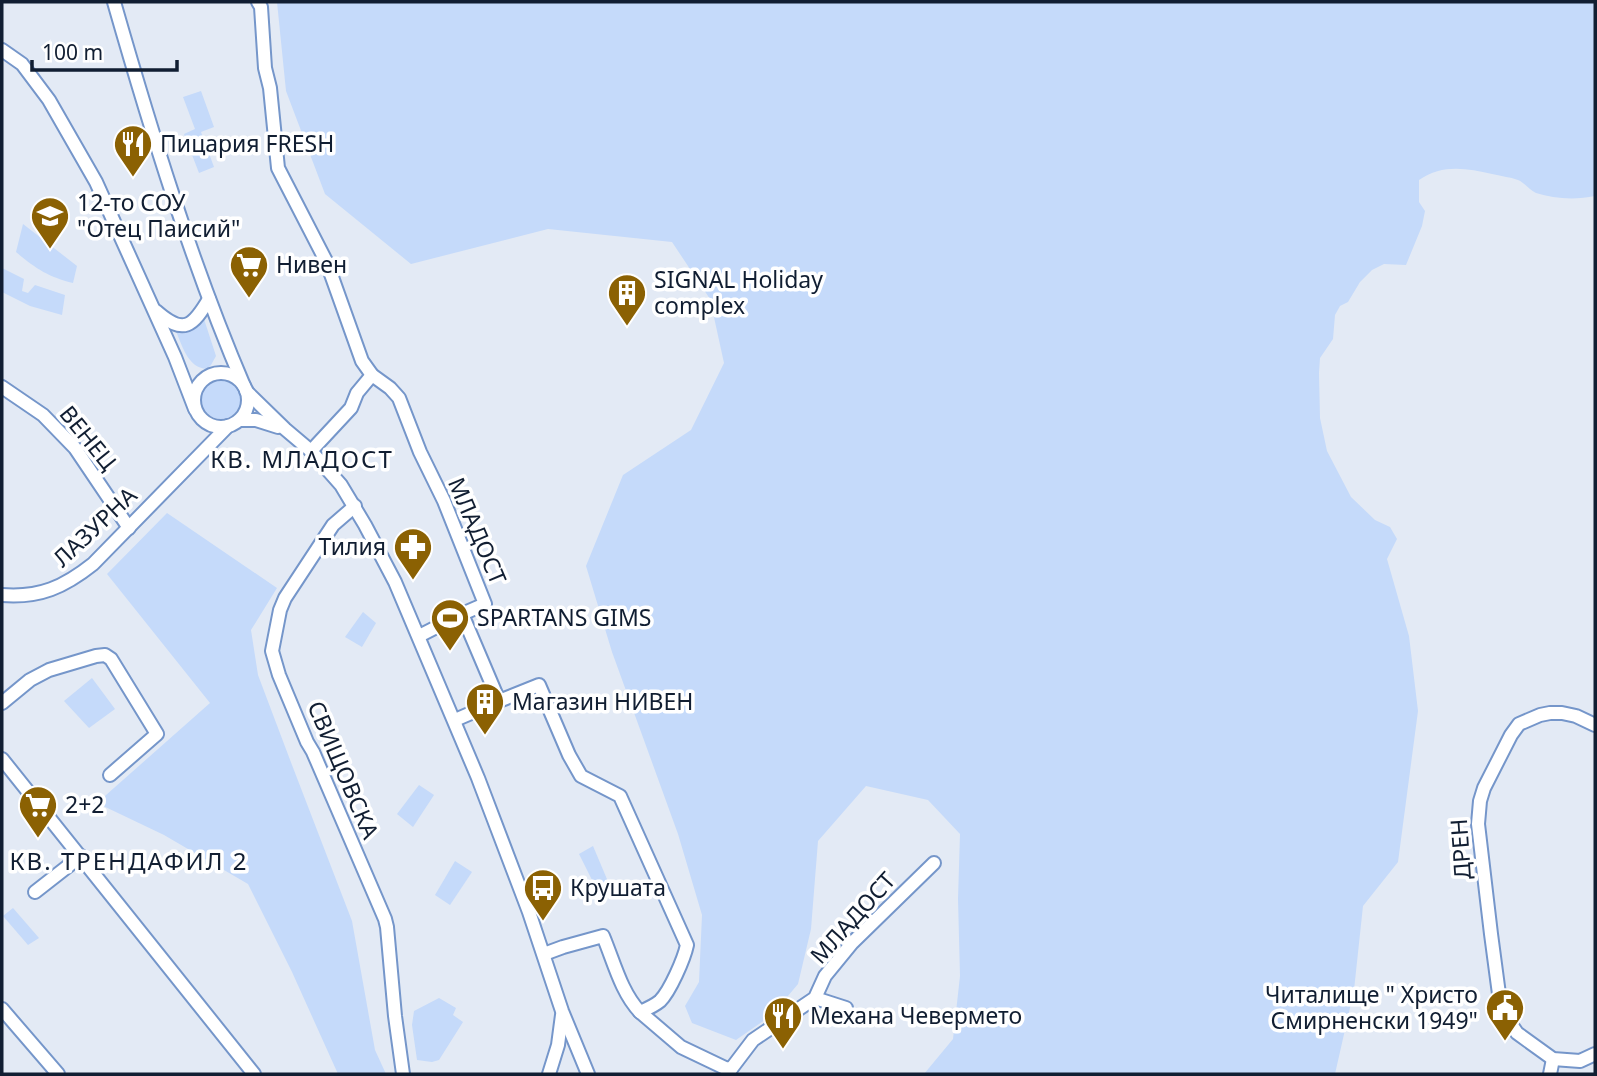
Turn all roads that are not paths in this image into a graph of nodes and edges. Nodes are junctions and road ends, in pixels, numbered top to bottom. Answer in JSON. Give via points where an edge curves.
{"nodes":[{"id":1,"x":114,"y":2,"type":"edge"},
{"id":2,"x":122,"y":2,"type":"edge"},
{"id":3,"x":258,"y":2,"type":"edge"},
{"id":4,"x":2,"y":50,"type":"edge"},
{"id":5,"x":209,"y":299,"type":"junction"},
{"id":6,"x":151,"y":307,"type":"junction"},
{"id":7,"x":222,"y":336,"type":"junction"},
{"id":8,"x":175,"y":357,"type":"junction"},
{"id":9,"x":372,"y":375,"type":"junction"},
{"id":10,"x":209,"y":377,"type":"junction"},
{"id":11,"x":2,"y":387,"type":"edge"},
{"id":12,"x":245,"y":389,"type":"junction"},
{"id":13,"x":197,"y":413,"type":"junction"},
{"id":14,"x":234,"y":423,"type":"junction"},
{"id":15,"x":285,"y":429,"type":"junction"},
{"id":16,"x":311,"y":451,"type":"junction"},
{"id":17,"x":200,"y":454,"type":"junction"},
{"id":18,"x":355,"y":506,"type":"junction"},
{"id":19,"x":129,"y":528,"type":"junction"},
{"id":20,"x":2,"y":594,"type":"edge"},
{"id":21,"x":462,"y":614,"type":"junction"},
{"id":22,"x":419,"y":636,"type":"junction"},
{"id":23,"x":499,"y":701,"type":"junction"},
{"id":24,"x":2,"y":703,"type":"edge"},
{"id":25,"x":455,"y":720,"type":"junction"},
{"id":26,"x":1595,"y":725,"type":"edge"},
{"id":27,"x":2,"y":758,"type":"edge"},
{"id":28,"x":110,"y":775,"type":"dead end"},
{"id":29,"x":80,"y":856,"type":"junction"},
{"id":30,"x":934,"y":863,"type":"dead end"},
{"id":31,"x":35,"y":892,"type":"dead end"},
{"id":32,"x":544,"y":954,"type":"junction"},
{"id":33,"x":815,"y":998,"type":"junction"},
{"id":34,"x":846,"y":1008,"type":"dead end"},
{"id":35,"x":2,"y":1009,"type":"edge"},
{"id":36,"x":562,"y":1011,"type":"junction"},
{"id":37,"x":640,"y":1012,"type":"junction"},
{"id":38,"x":1595,"y":1054,"type":"edge"},
{"id":39,"x":1553,"y":1059,"type":"junction"},
{"id":40,"x":732,"y":1072,"type":"edge"},
{"id":41,"x":58,"y":1074,"type":"edge"},
{"id":42,"x":254,"y":1074,"type":"edge"},
{"id":43,"x":403,"y":1074,"type":"edge"},
{"id":44,"x":549,"y":1074,"type":"edge"},
{"id":45,"x":585,"y":1074,"type":"edge"},
{"id":46,"x":1550,"y":1074,"type":"edge"}],
"edges":[{"from":1,"to":2,"type":"street"},
{"from":1,"to":5,"type":"street"},
{"from":3,"to":9,"type":"street","name":"МЛАДОСТ","via":[[278,168],[327,262],[362,361]]},
{"from":4,"to":6,"type":"street","via":[[22,64],[49,100],[96,182]]},
{"from":5,"to":6,"type":"street","via":[[196,319],[184,325]]},
{"from":5,"to":7,"type":"street"},
{"from":6,"to":8,"type":"street"},
{"from":7,"to":10,"type":"street","via":[[223,354]]},
{"from":7,"to":12,"type":"street"},
{"from":8,"to":10,"type":"street","via":[[188,369]]},
{"from":8,"to":13,"type":"street"},
{"from":9,"to":16,"type":"street","via":[[351,408]]},
{"from":9,"to":21,"type":"street","name":"МЛАДОСТ","via":[[399,398],[485,604]]},
{"from":10,"to":12,"type":"street","via":[[231,376]]},
{"from":10,"to":13,"type":"street","via":[[195,390]]},
{"from":11,"to":19,"type":"street","name":"ВЕНЕЦ","via":[[43,415],[75,448]]},
{"from":12,"to":14,"type":"street","via":[[247,408]]},
{"from":12,"to":15,"type":"street"},
{"from":13,"to":14,"type":"street","via":[[212,426]]},
{"from":13,"to":17,"type":"street","via":[[205,433]]},
{"from":14,"to":15,"type":"street","via":[[256,420]]},
{"from":14,"to":17,"type":"street","name":"ЛАЗУРНА"},
{"from":15,"to":16,"type":"street"},
{"from":16,"to":18,"type":"street"},
{"from":17,"to":19,"type":"street","name":"ЛАЗУРНА"},
{"from":18,"to":22,"type":"street"},
{"from":18,"to":43,"type":"street","name":"СВИЩОВСКА","via":[[333,525],[285,598],[272,652],[385,919]]},
{"from":19,"to":20,"type":"street","name":"ЛАЗУРНА","via":[[93,564],[57,588],[26,596]]},
{"from":21,"to":22,"type":"street"},
{"from":21,"to":23,"type":"street"},
{"from":22,"to":25,"type":"street"},
{"from":23,"to":25,"type":"street"},
{"from":23,"to":37,"type":"street","via":[[540,685],[581,776],[620,796],[687,944],[663,999]]},
{"from":24,"to":28,"type":"street","via":[[39,675],[105,655],[157,734]]},
{"from":25,"to":32,"type":"street"},
{"from":26,"to":39,"type":"street","name":"ДРЕН","via":[[1576,716],[1550,713],[1519,724],[1480,802],[1480,848],[1499,994],[1517,1033]]},
{"from":27,"to":29,"type":"street"},
{"from":29,"to":31,"type":"street"},
{"from":29,"to":42,"type":"street"},
{"from":30,"to":33,"type":"street","name":"МЛАДОСТ","via":[[852,943],[825,976]]},
{"from":32,"to":36,"type":"street"},
{"from":32,"to":37,"type":"street","name":"МЛАДОСТ","via":[[603,936],[625,992]]},
{"from":33,"to":34,"type":"street"},
{"from":33,"to":40,"type":"street","name":"МЛАДОСТ","via":[[753,1040]]},
{"from":35,"to":41,"type":"street"},
{"from":36,"to":44,"type":"street"},
{"from":36,"to":45,"type":"street"},
{"from":37,"to":40,"type":"street","name":"МЛАДОСТ","via":[[681,1047]]},
{"from":38,"to":39,"type":"street","via":[[1580,1061]]},
{"from":39,"to":46,"type":"street"}]}
